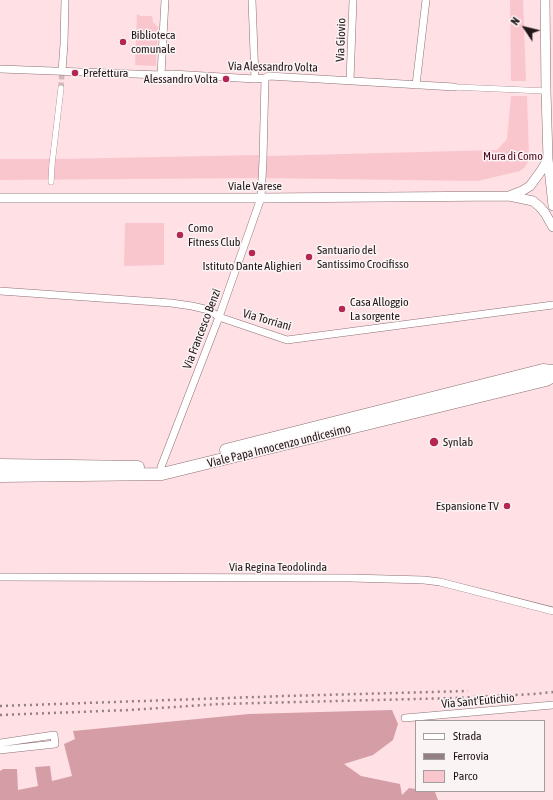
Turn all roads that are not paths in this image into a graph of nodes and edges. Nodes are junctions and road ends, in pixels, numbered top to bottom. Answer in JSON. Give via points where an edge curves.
{"nodes":[{"id":1,"x":65,"y":0,"type":"edge"},
{"id":2,"x":165,"y":0,"type":"edge"},
{"id":3,"x":252,"y":0,"type":"edge"},
{"id":4,"x":354,"y":0,"type":"edge"},
{"id":5,"x":426,"y":0,"type":"edge"},
{"id":6,"x":545,"y":0,"type":"edge"},
{"id":7,"x":0,"y":69,"type":"edge"},
{"id":8,"x":62,"y":71,"type":"junction"},
{"id":9,"x":161,"y":75,"type":"junction"},
{"id":10,"x":265,"y":78,"type":"junction"},
{"id":11,"x":255,"y":79,"type":"junction"},
{"id":12,"x":350,"y":81,"type":"junction"},
{"id":13,"x":416,"y":85,"type":"junction"},
{"id":14,"x":454,"y":87,"type":"joint"},
{"id":15,"x":61,"y":88,"type":"tunnel mouth"},
{"id":16,"x":549,"y":91,"type":"edge"},
{"id":17,"x":548,"y":159,"type":"junction"},
{"id":18,"x":51,"y":182,"type":"dead end"},
{"id":19,"x":509,"y":196,"type":"junction"},
{"id":20,"x":553,"y":196,"type":"edge"},
{"id":21,"x":0,"y":198,"type":"edge"},
{"id":22,"x":261,"y":198,"type":"junction"},
{"id":23,"x":553,"y":206,"type":"edge"},
{"id":24,"x":553,"y":227,"type":"edge"},
{"id":25,"x":0,"y":291,"type":"edge"},
{"id":26,"x":553,"y":305,"type":"edge"},
{"id":27,"x":219,"y":317,"type":"junction"},
{"id":28,"x":553,"y":371,"type":"edge"},
{"id":29,"x":553,"y":376,"type":"edge"},
{"id":30,"x":0,"y":465,"type":"edge"},
{"id":31,"x":161,"y":467,"type":"junction"},
{"id":32,"x":0,"y":476,"type":"edge"},
{"id":33,"x":0,"y":577,"type":"edge"},
{"id":34,"x":553,"y":611,"type":"edge"},
{"id":35,"x":553,"y":705,"type":"edge"},
{"id":36,"x":404,"y":718,"type":"dead end"},
{"id":37,"x":0,"y":742,"type":"edge"},
{"id":38,"x":0,"y":750,"type":"edge"}],
"edges":[{"from":1,"to":8,"type":"street"},
{"from":2,"to":9,"type":"street"},
{"from":3,"to":11,"type":"street"},
{"from":4,"to":12,"type":"street","name":"Via Giovio"},
{"from":5,"to":13,"type":"street"},
{"from":6,"to":16,"type":"street"},
{"from":7,"to":8,"type":"street","name":"Via Alessandro Volta"},
{"from":8,"to":9,"type":"street","name":"Via Alessandro Volta"},
{"from":9,"to":11,"type":"street","name":"Via Alessandro Volta"},
{"from":10,"to":11,"type":"street","name":"Via Alessandro Volta"},
{"from":10,"to":12,"type":"street","name":"Via Alessandro Volta","via":[[269,76]]},
{"from":10,"to":22,"type":"street","name":"Via Francesco Benzi"},
{"from":12,"to":13,"type":"street","name":"Via Alessandro Volta"},
{"from":13,"to":14,"type":"street","name":"Via Alessandro Volta"},
{"from":14,"to":16,"type":"street","name":"Via Alessandro Volta"},
{"from":15,"to":18,"type":"street"},
{"from":16,"to":17,"type":"street"},
{"from":17,"to":19,"type":"street","name":"Viale Varese","via":[[530,186]]},
{"from":17,"to":20,"type":"street"},
{"from":19,"to":22,"type":"street","name":"Viale Varese"},
{"from":19,"to":24,"type":"street","name":"Viale Varese","via":[[533,201],[540,206]]},
{"from":20,"to":23,"type":"street"},
{"from":21,"to":22,"type":"street","name":"Viale Varese"},
{"from":22,"to":27,"type":"street","name":"Via Francesco Benzi"},
{"from":25,"to":27,"type":"street","name":"Via Torriani","via":[[163,302],[209,310]]},
{"from":26,"to":27,"type":"street","name":"Via Torriani","via":[[287,340]]},
{"from":27,"to":31,"type":"street","name":"Via Francesco Benzi"},
{"from":28,"to":31,"type":"main road","name":"Viale Papa Innocenzo undicesimo","via":[[543,370]]},
{"from":29,"to":32,"type":"main road","name":"Viale Papa Innocenzo undicesimo","via":[[546,380],[162,474]]},
{"from":30,"to":31,"type":"main road","name":"Viale Papa Innocenzo undicesimo"},
{"from":33,"to":34,"type":"street","name":"Via Regina Teodolinda","via":[[424,580]]},
{"from":35,"to":36,"type":"street","name":"Via Sant'Eutichio"},
{"from":37,"to":38,"type":"street","via":[[54,735],[55,744]]}]}
